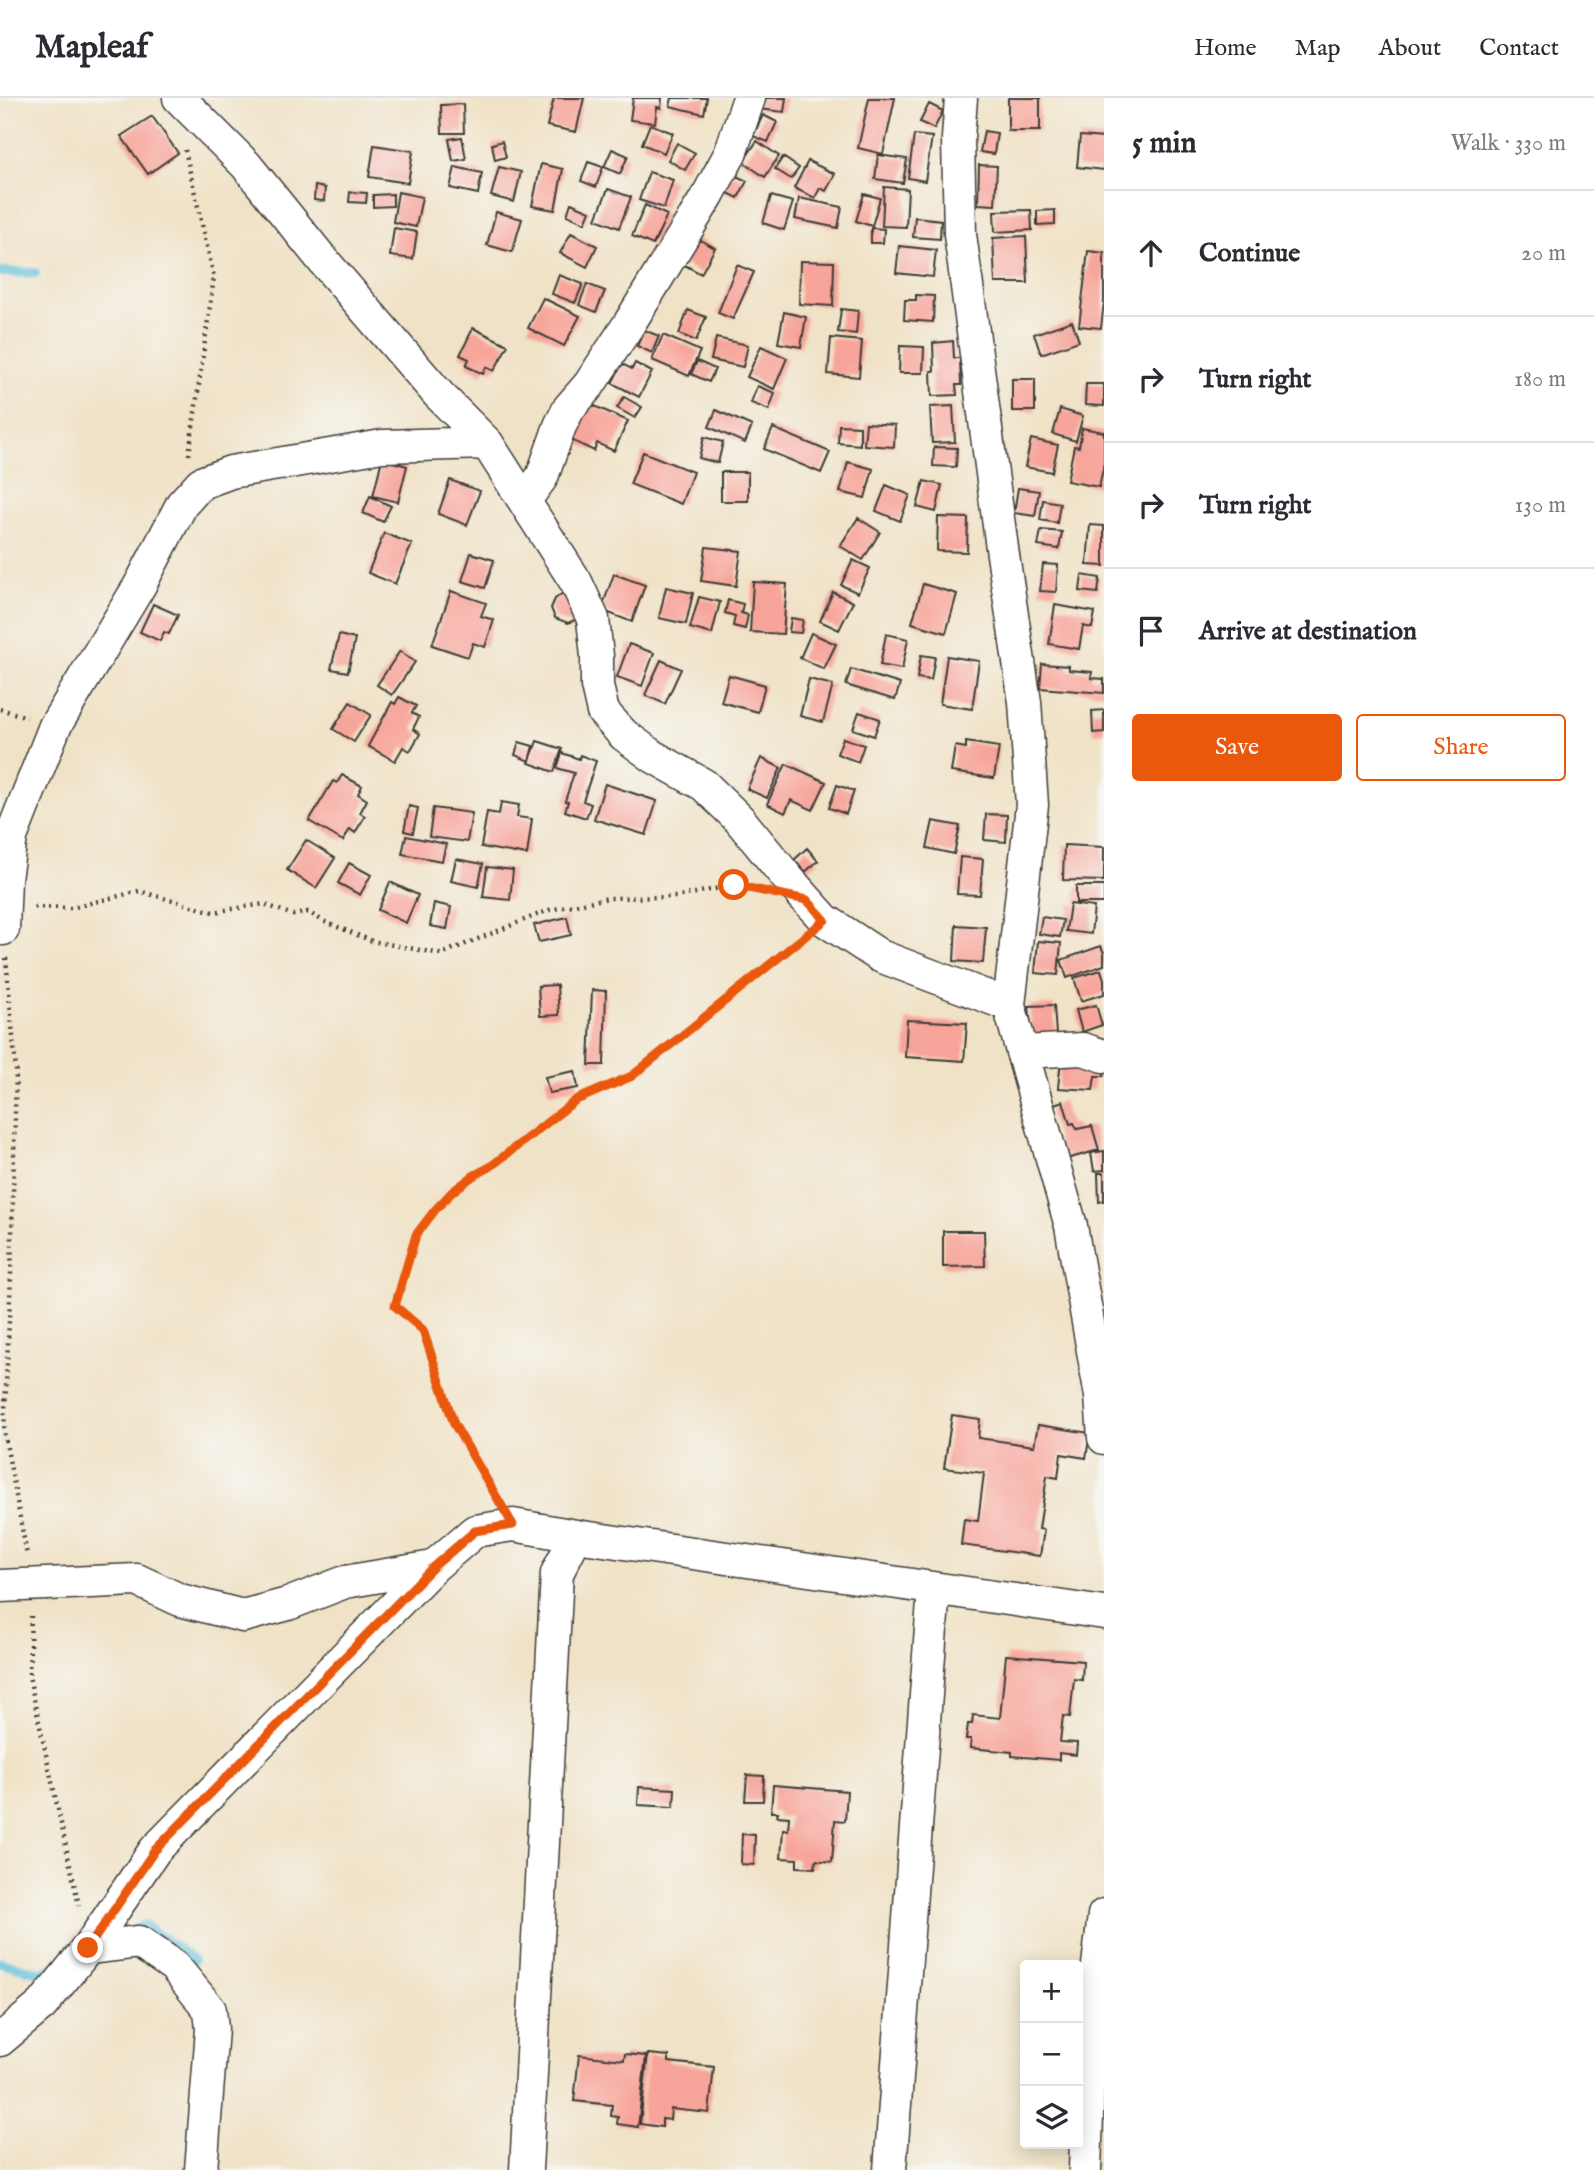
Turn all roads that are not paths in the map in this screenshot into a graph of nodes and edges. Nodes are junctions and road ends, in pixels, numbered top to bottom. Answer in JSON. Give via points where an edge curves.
{"nodes":[{"id":1,"x":180,"y":98,"type":"edge"},
{"id":2,"x":749,"y":98,"type":"edge"},
{"id":3,"x":961,"y":98,"type":"edge"},
{"id":4,"x":487,"y":443,"type":"junction"},
{"id":5,"x":519,"y":492,"type":"junction"},
{"id":6,"x":4,"y":918,"type":"road end"},
{"id":7,"x":1009,"y":1005,"type":"junction"},
{"id":8,"x":1022,"y":1052,"type":"junction"},
{"id":9,"x":1104,"y":1056,"type":"edge"},
{"id":10,"x":1104,"y":1438,"type":"edge"},
{"id":11,"x":576,"y":1536,"type":"junction"},
{"id":12,"x":433,"y":1567,"type":"junction"},
{"id":13,"x":0,"y":1586,"type":"edge"},
{"id":14,"x":934,"y":1590,"type":"junction"},
{"id":15,"x":1104,"y":1613,"type":"edge"},
{"id":16,"x":1104,"y":1915,"type":"edge"},
{"id":17,"x":88,"y":1948,"type":"junction"},
{"id":18,"x":0,"y":2040,"type":"edge"},
{"id":19,"x":201,"y":2170,"type":"edge"},
{"id":20,"x":526,"y":2170,"type":"edge"},
{"id":21,"x":890,"y":2170,"type":"edge"},
{"id":22,"x":1085,"y":2170,"type":"edge"}],
"edges":[{"from":1,"to":4,"type":"street","via":[[246,165],[439,395]]},
{"from":2,"to":5,"type":"street","via":[[730,154],[708,195],[629,324],[569,408],[542,477],[531,492]]},
{"from":3,"to":7,"type":"street","via":[[960,234],[1025,702],[1032,804]]},
{"from":4,"to":5,"type":"street"},
{"from":4,"to":6,"type":"street","via":[[383,446],[231,472],[201,483],[182,504],[140,585],[55,726],[11,837]]},
{"from":5,"to":7,"type":"street","via":[[576,582],[593,619],[603,712],[624,736],[704,785],[825,920],[880,956]]},
{"from":7,"to":8,"type":"street"},
{"from":8,"to":9,"type":"street","via":[[1083,1049]]},
{"from":8,"to":10,"type":"street","via":[[1071,1226]]},
{"from":11,"to":12,"type":"street","via":[[513,1525],[475,1531]]},
{"from":11,"to":14,"type":"street"},
{"from":11,"to":20,"type":"street","via":[[557,1573]]},
{"from":12,"to":13,"type":"street","via":[[345,1582],[243,1616],[180,1600],[137,1580]]},
{"from":12,"to":17,"type":"street","via":[[155,1850]]},
{"from":14,"to":15,"type":"street"},
{"from":14,"to":21,"type":"street"},
{"from":16,"to":22,"type":"street","via":[[1090,2032]]},
{"from":17,"to":18,"type":"street","via":[[42,2005]]},
{"from":17,"to":19,"type":"street","via":[[139,1942],[174,1966],[210,2010]]}]}
